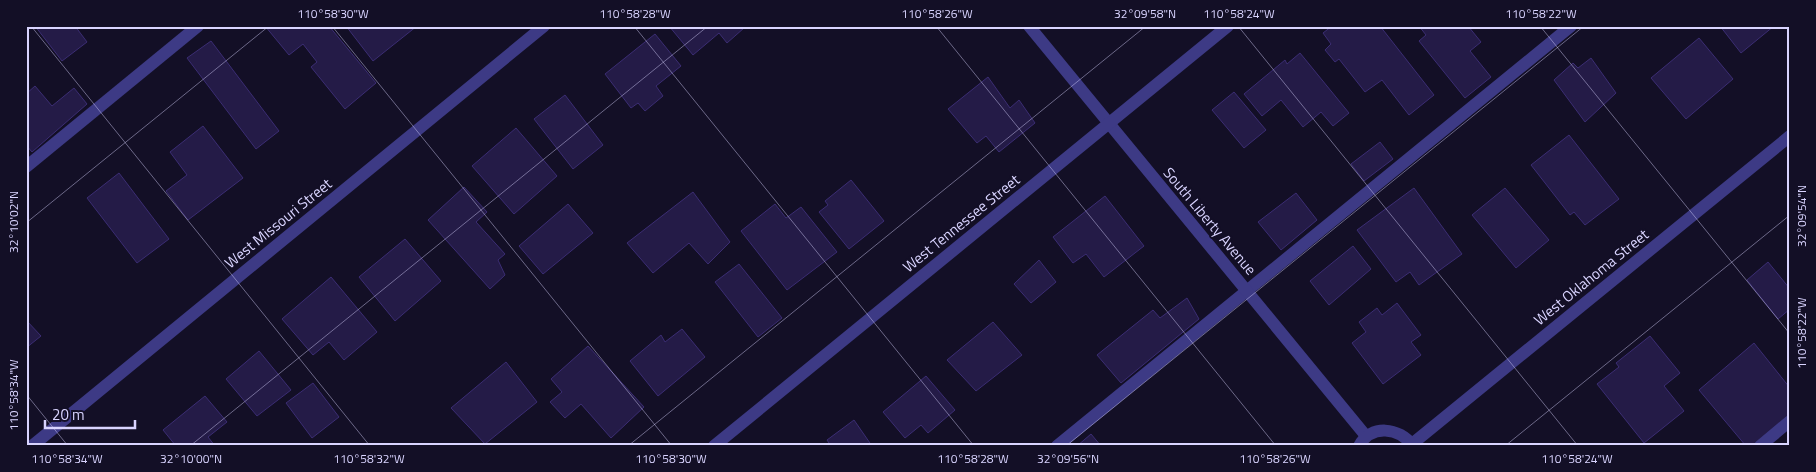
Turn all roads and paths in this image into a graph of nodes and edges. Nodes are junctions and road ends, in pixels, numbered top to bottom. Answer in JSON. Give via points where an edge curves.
{"nodes":[{"id":1,"x":198,"y":26,"type":"edge"},
{"id":2,"x":544,"y":26,"type":"edge"},
{"id":3,"x":1029,"y":26,"type":"edge"},
{"id":4,"x":1228,"y":26,"type":"edge"},
{"id":5,"x":1570,"y":26,"type":"edge"},
{"id":6,"x":1108,"y":124,"type":"junction"},
{"id":7,"x":1790,"y":136,"type":"edge"},
{"id":8,"x":26,"y":167,"type":"edge"},
{"id":9,"x":1246,"y":291,"type":"junction"},
{"id":10,"x":1790,"y":421,"type":"edge"},
{"id":11,"x":1362,"y":441,"type":"edge"},
{"id":12,"x":1413,"y":445,"type":"edge"},
{"id":13,"x":32,"y":446,"type":"edge"},
{"id":14,"x":714,"y":446,"type":"edge"},
{"id":15,"x":1057,"y":446,"type":"edge"},
{"id":16,"x":1760,"y":446,"type":"edge"}],
"edges":[{"from":1,"to":8,"type":"street"},
{"from":2,"to":13,"type":"street","name":"West Missouri Street"},
{"from":3,"to":6,"type":"street","name":"South Liberty Avenue"},
{"from":4,"to":6,"type":"street","name":"West Tennessee Street"},
{"from":5,"to":9,"type":"street"},
{"from":6,"to":9,"type":"street","name":"South Liberty Avenue"},
{"from":6,"to":14,"type":"street","name":"West Tennessee Street"},
{"from":7,"to":12,"type":"street","name":"West Oklahoma Street"},
{"from":9,"to":11,"type":"street","name":"South Liberty Avenue"},
{"from":9,"to":15,"type":"street"},
{"from":10,"to":16,"type":"street"},
{"from":11,"to":12,"type":"street","via":[[1380,430],[1395,431]]}]}
